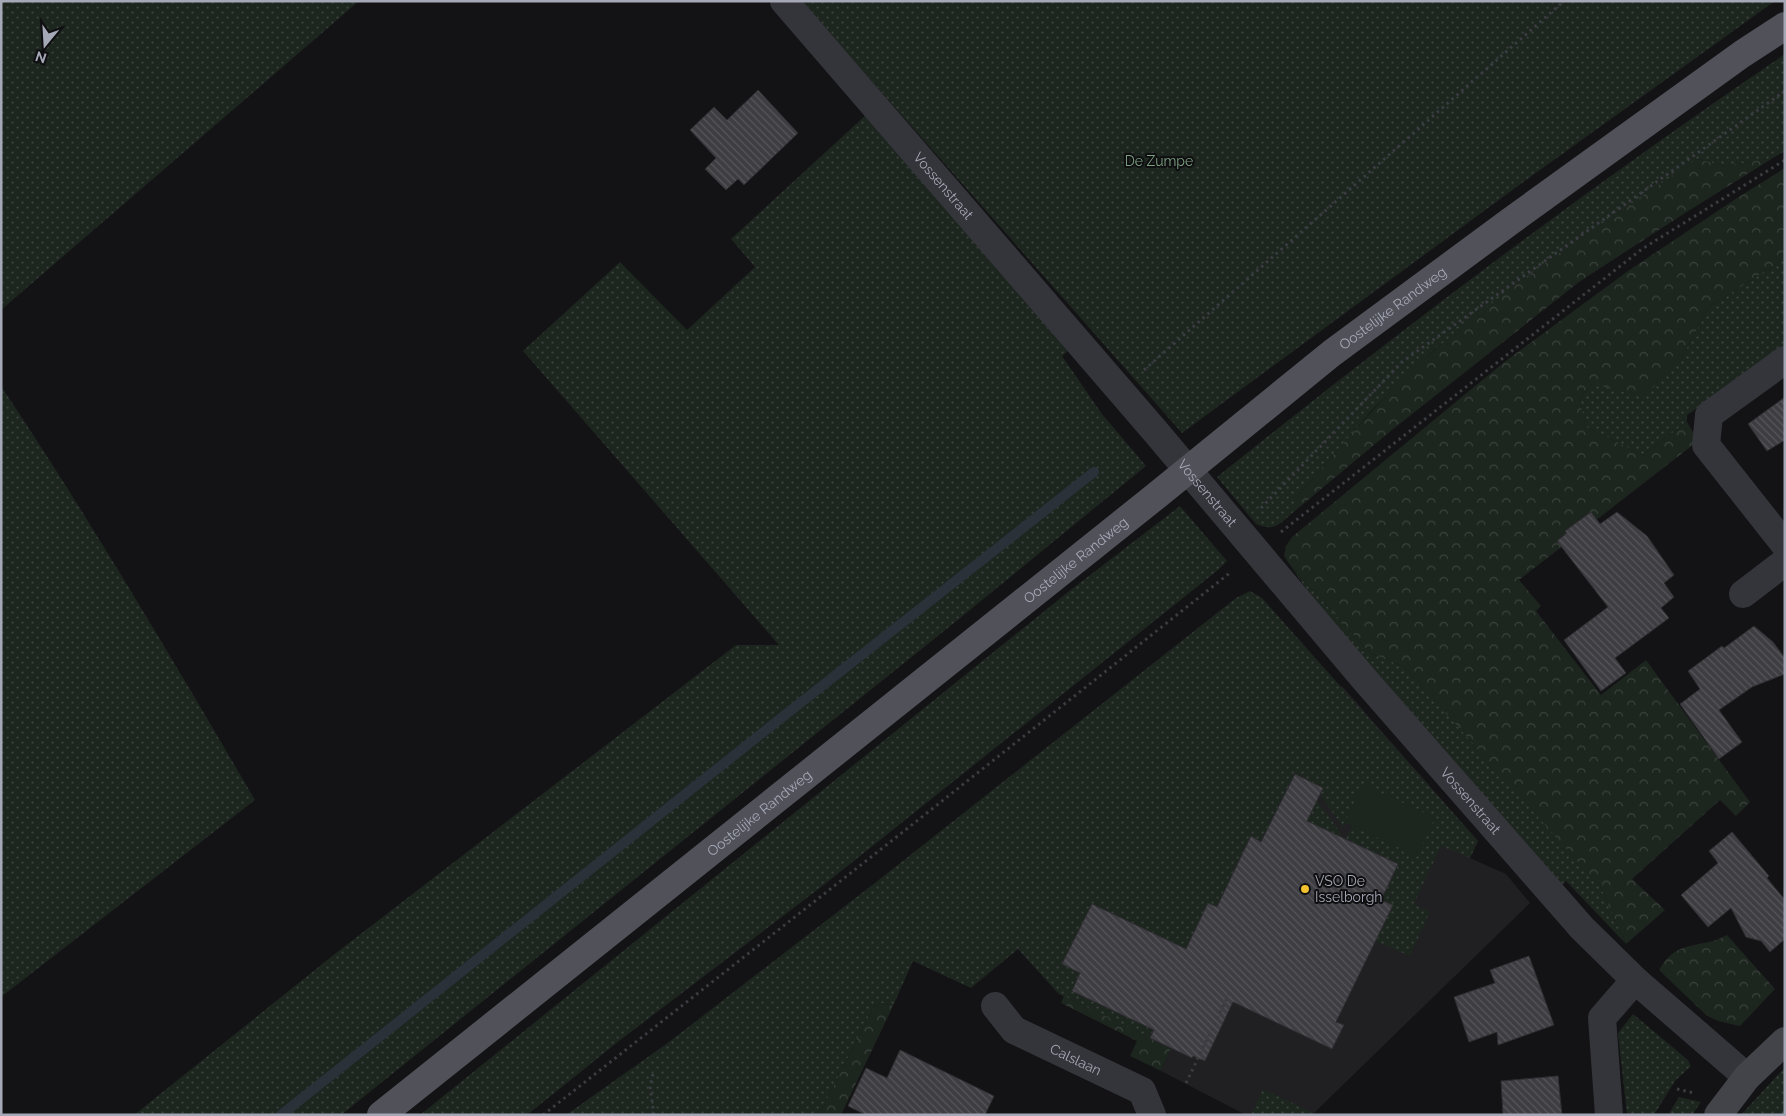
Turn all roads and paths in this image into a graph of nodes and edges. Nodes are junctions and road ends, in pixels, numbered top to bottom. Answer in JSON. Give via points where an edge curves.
{"nodes":[{"id":1,"x":784,"y":1,"type":"edge"},
{"id":2,"x":1564,"y":1,"type":"edge"},
{"id":3,"x":1785,"y":26,"type":"edge"},
{"id":4,"x":1785,"y":91,"type":"edge"},
{"id":5,"x":1785,"y":160,"type":"edge"},
{"id":6,"x":1785,"y":360,"type":"edge"},
{"id":7,"x":1099,"y":366,"type":"junction"},
{"id":8,"x":1188,"y":470,"type":"junction"},
{"id":9,"x":1239,"y":531,"type":"junction"},
{"id":10,"x":1785,"y":545,"type":"edge"},
{"id":11,"x":1256,"y":551,"type":"junction"},
{"id":12,"x":1785,"y":562,"type":"edge"},
{"id":13,"x":1743,"y":594,"type":"dead end"},
{"id":14,"x":1634,"y":980,"type":"junction"},
{"id":15,"x":1229,"y":994,"type":"dead end"},
{"id":16,"x":995,"y":1006,"type":"dead end"},
{"id":17,"x":1785,"y":1041,"type":"edge"},
{"id":18,"x":653,"y":1074,"type":"dead end"},
{"id":19,"x":1747,"y":1077,"type":"junction"},
{"id":20,"x":1186,"y":1083,"type":"dead end"},
{"id":21,"x":381,"y":1115,"type":"edge"},
{"id":22,"x":543,"y":1115,"type":"edge"},
{"id":23,"x":654,"y":1115,"type":"edge"},
{"id":24,"x":1152,"y":1115,"type":"edge"},
{"id":25,"x":1609,"y":1115,"type":"edge"},
{"id":26,"x":1718,"y":1115,"type":"edge"}],
"edges":[{"from":1,"to":7,"type":"street","name":"Vossenstraat"},
{"from":2,"to":7,"type":"path","via":[[1134,379]]},
{"from":3,"to":8,"type":"main road","name":"Oostelijke Randweg","via":[[1607,151],[1340,347]]},
{"from":4,"to":9,"type":"path","via":[[1402,362]]},
{"from":5,"to":11,"type":"path","via":[[1642,249]]},
{"from":6,"to":10,"type":"street","via":[[1709,415],[1706,445]]},
{"from":7,"to":8,"type":"street","name":"Vossenstraat"},
{"from":8,"to":9,"type":"street","name":"Vossenstraat"},
{"from":8,"to":21,"type":"main road","name":"Oostelijke Randweg"},
{"from":9,"to":11,"type":"street","name":"Vossenstraat"},
{"from":11,"to":14,"type":"street","name":"Vossenstraat","via":[[1582,928]]},
{"from":11,"to":22,"type":"path"},
{"from":12,"to":13,"type":"street"},
{"from":14,"to":19,"type":"street","name":"Vossenstraat"},
{"from":14,"to":25,"type":"street","via":[[1602,1018]]},
{"from":15,"to":20,"type":"path"},
{"from":16,"to":24,"type":"street","name":"Calslaan","via":[[1014,1030],[1142,1091]]},
{"from":17,"to":19,"type":"street"},
{"from":18,"to":23,"type":"path","via":[[650,1088]]},
{"from":19,"to":26,"type":"street"}]}
